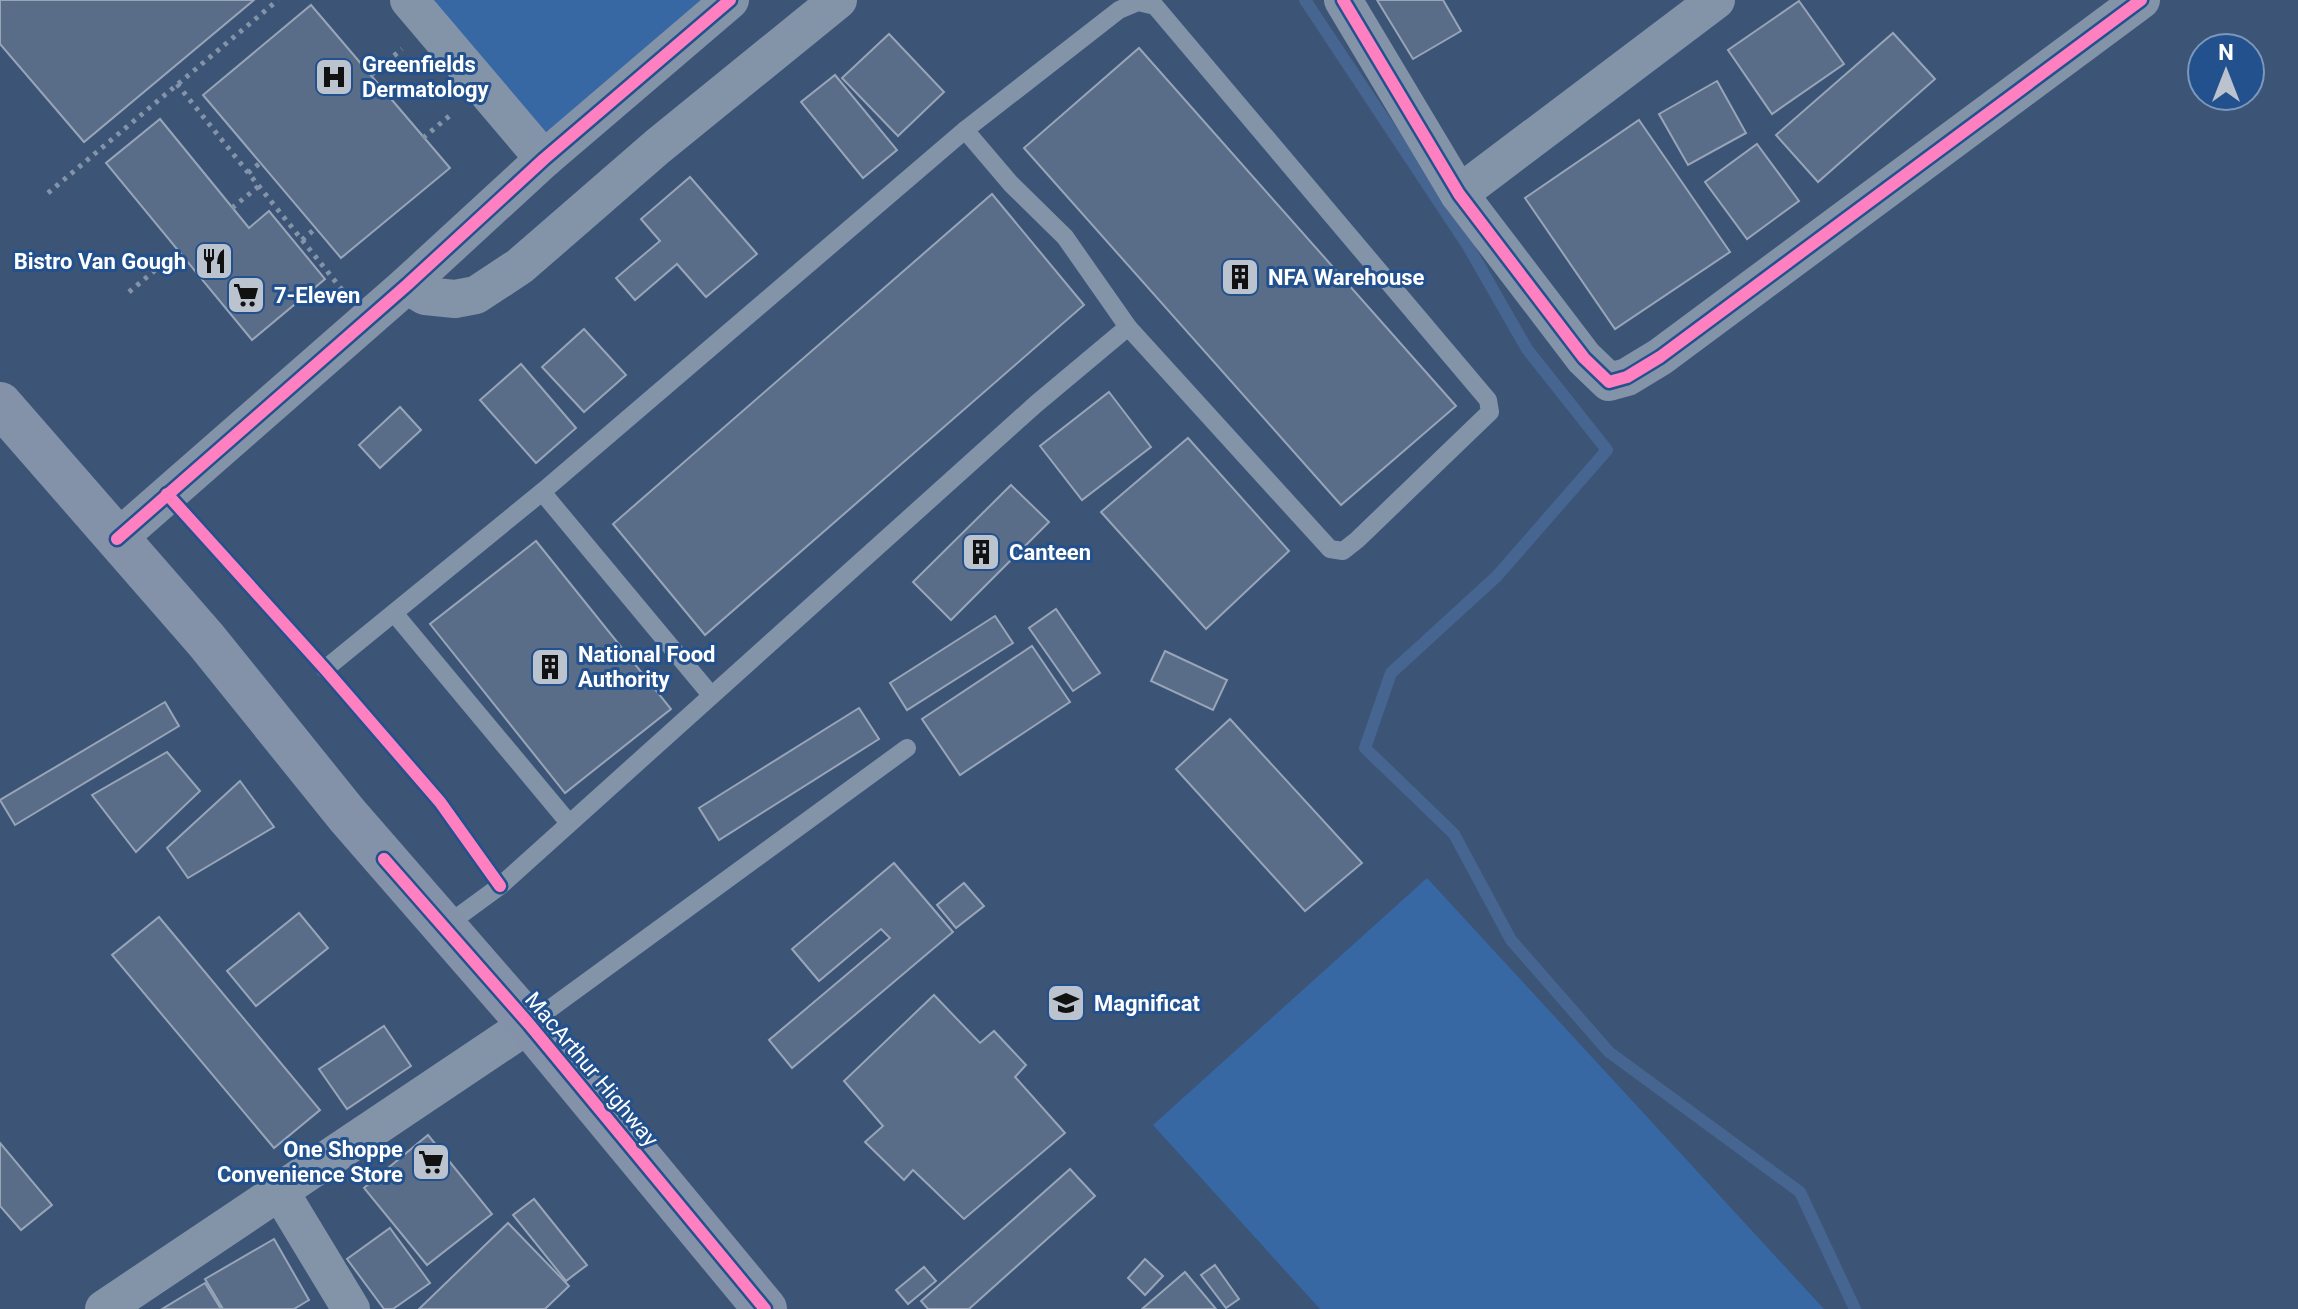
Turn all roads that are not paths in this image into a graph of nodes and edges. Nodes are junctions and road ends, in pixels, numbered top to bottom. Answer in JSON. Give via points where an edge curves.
{"nodes":[{"id":1,"x":409,"y":0,"type":"edge"},
{"id":2,"x":730,"y":0,"type":"edge"},
{"id":3,"x":838,"y":0,"type":"edge"},
{"id":4,"x":1343,"y":0,"type":"edge"},
{"id":5,"x":1716,"y":0,"type":"edge"},
{"id":6,"x":2141,"y":0,"type":"edge"},
{"id":7,"x":965,"y":130,"type":"junction"},
{"id":8,"x":544,"y":159,"type":"junction"},
{"id":9,"x":1459,"y":194,"type":"junction"},
{"id":10,"x":407,"y":285,"type":"junction"},
{"id":11,"x":1128,"y":327,"type":"junction"},
{"id":12,"x":0,"y":404,"type":"edge"},
{"id":13,"x":542,"y":492,"type":"junction"},
{"id":14,"x":117,"y":539,"type":"junction"},
{"id":15,"x":394,"y":613,"type":"junction"},
{"id":16,"x":325,"y":669,"type":"dead end"},
{"id":17,"x":711,"y":695,"type":"junction"},
{"id":18,"x":907,"y":748,"type":"dead end"},
{"id":19,"x":569,"y":823,"type":"junction"},
{"id":20,"x":444,"y":927,"type":"junction"},
{"id":21,"x":529,"y":1024,"type":"junction"},
{"id":22,"x":279,"y":1190,"type":"junction"},
{"id":23,"x":104,"y":1309,"type":"edge"},
{"id":24,"x":351,"y":1309,"type":"edge"},
{"id":25,"x":765,"y":1309,"type":"edge"}],
"edges":[{"from":1,"to":8,"type":"street"},
{"from":2,"to":8,"type":"street"},
{"from":3,"to":10,"type":"street","via":[[509,274],[476,295],[455,299],[425,296]]},
{"from":4,"to":9,"type":"street"},
{"from":5,"to":9,"type":"street"},
{"from":6,"to":9,"type":"street","via":[[1627,377],[1609,382],[1584,358]]},
{"from":7,"to":11,"type":"lane","via":[[1065,237]]},
{"from":7,"to":11,"type":"lane","via":[[1119,10],[1138,2],[1155,6],[1488,400],[1490,412],[1357,540],[1343,551],[1330,549]]},
{"from":7,"to":13,"type":"lane"},
{"from":8,"to":10,"type":"street"},
{"from":10,"to":14,"type":"street"},
{"from":11,"to":17,"type":"lane"},
{"from":12,"to":14,"type":"highway","name":"MacArthur Highway"},
{"from":13,"to":15,"type":"lane"},
{"from":13,"to":17,"type":"lane"},
{"from":14,"to":20,"type":"highway","name":"MacArthur Highway"},
{"from":15,"to":16,"type":"lane"},
{"from":15,"to":19,"type":"lane"},
{"from":17,"to":19,"type":"lane"},
{"from":18,"to":21,"type":"lane"},
{"from":19,"to":20,"type":"lane","via":[[500,886]]},
{"from":20,"to":21,"type":"highway","name":"MacArthur Highway"},
{"from":21,"to":22,"type":"street"},
{"from":21,"to":25,"type":"highway","name":"MacArthur Highway"},
{"from":22,"to":23,"type":"street"},
{"from":22,"to":24,"type":"street"}]}
